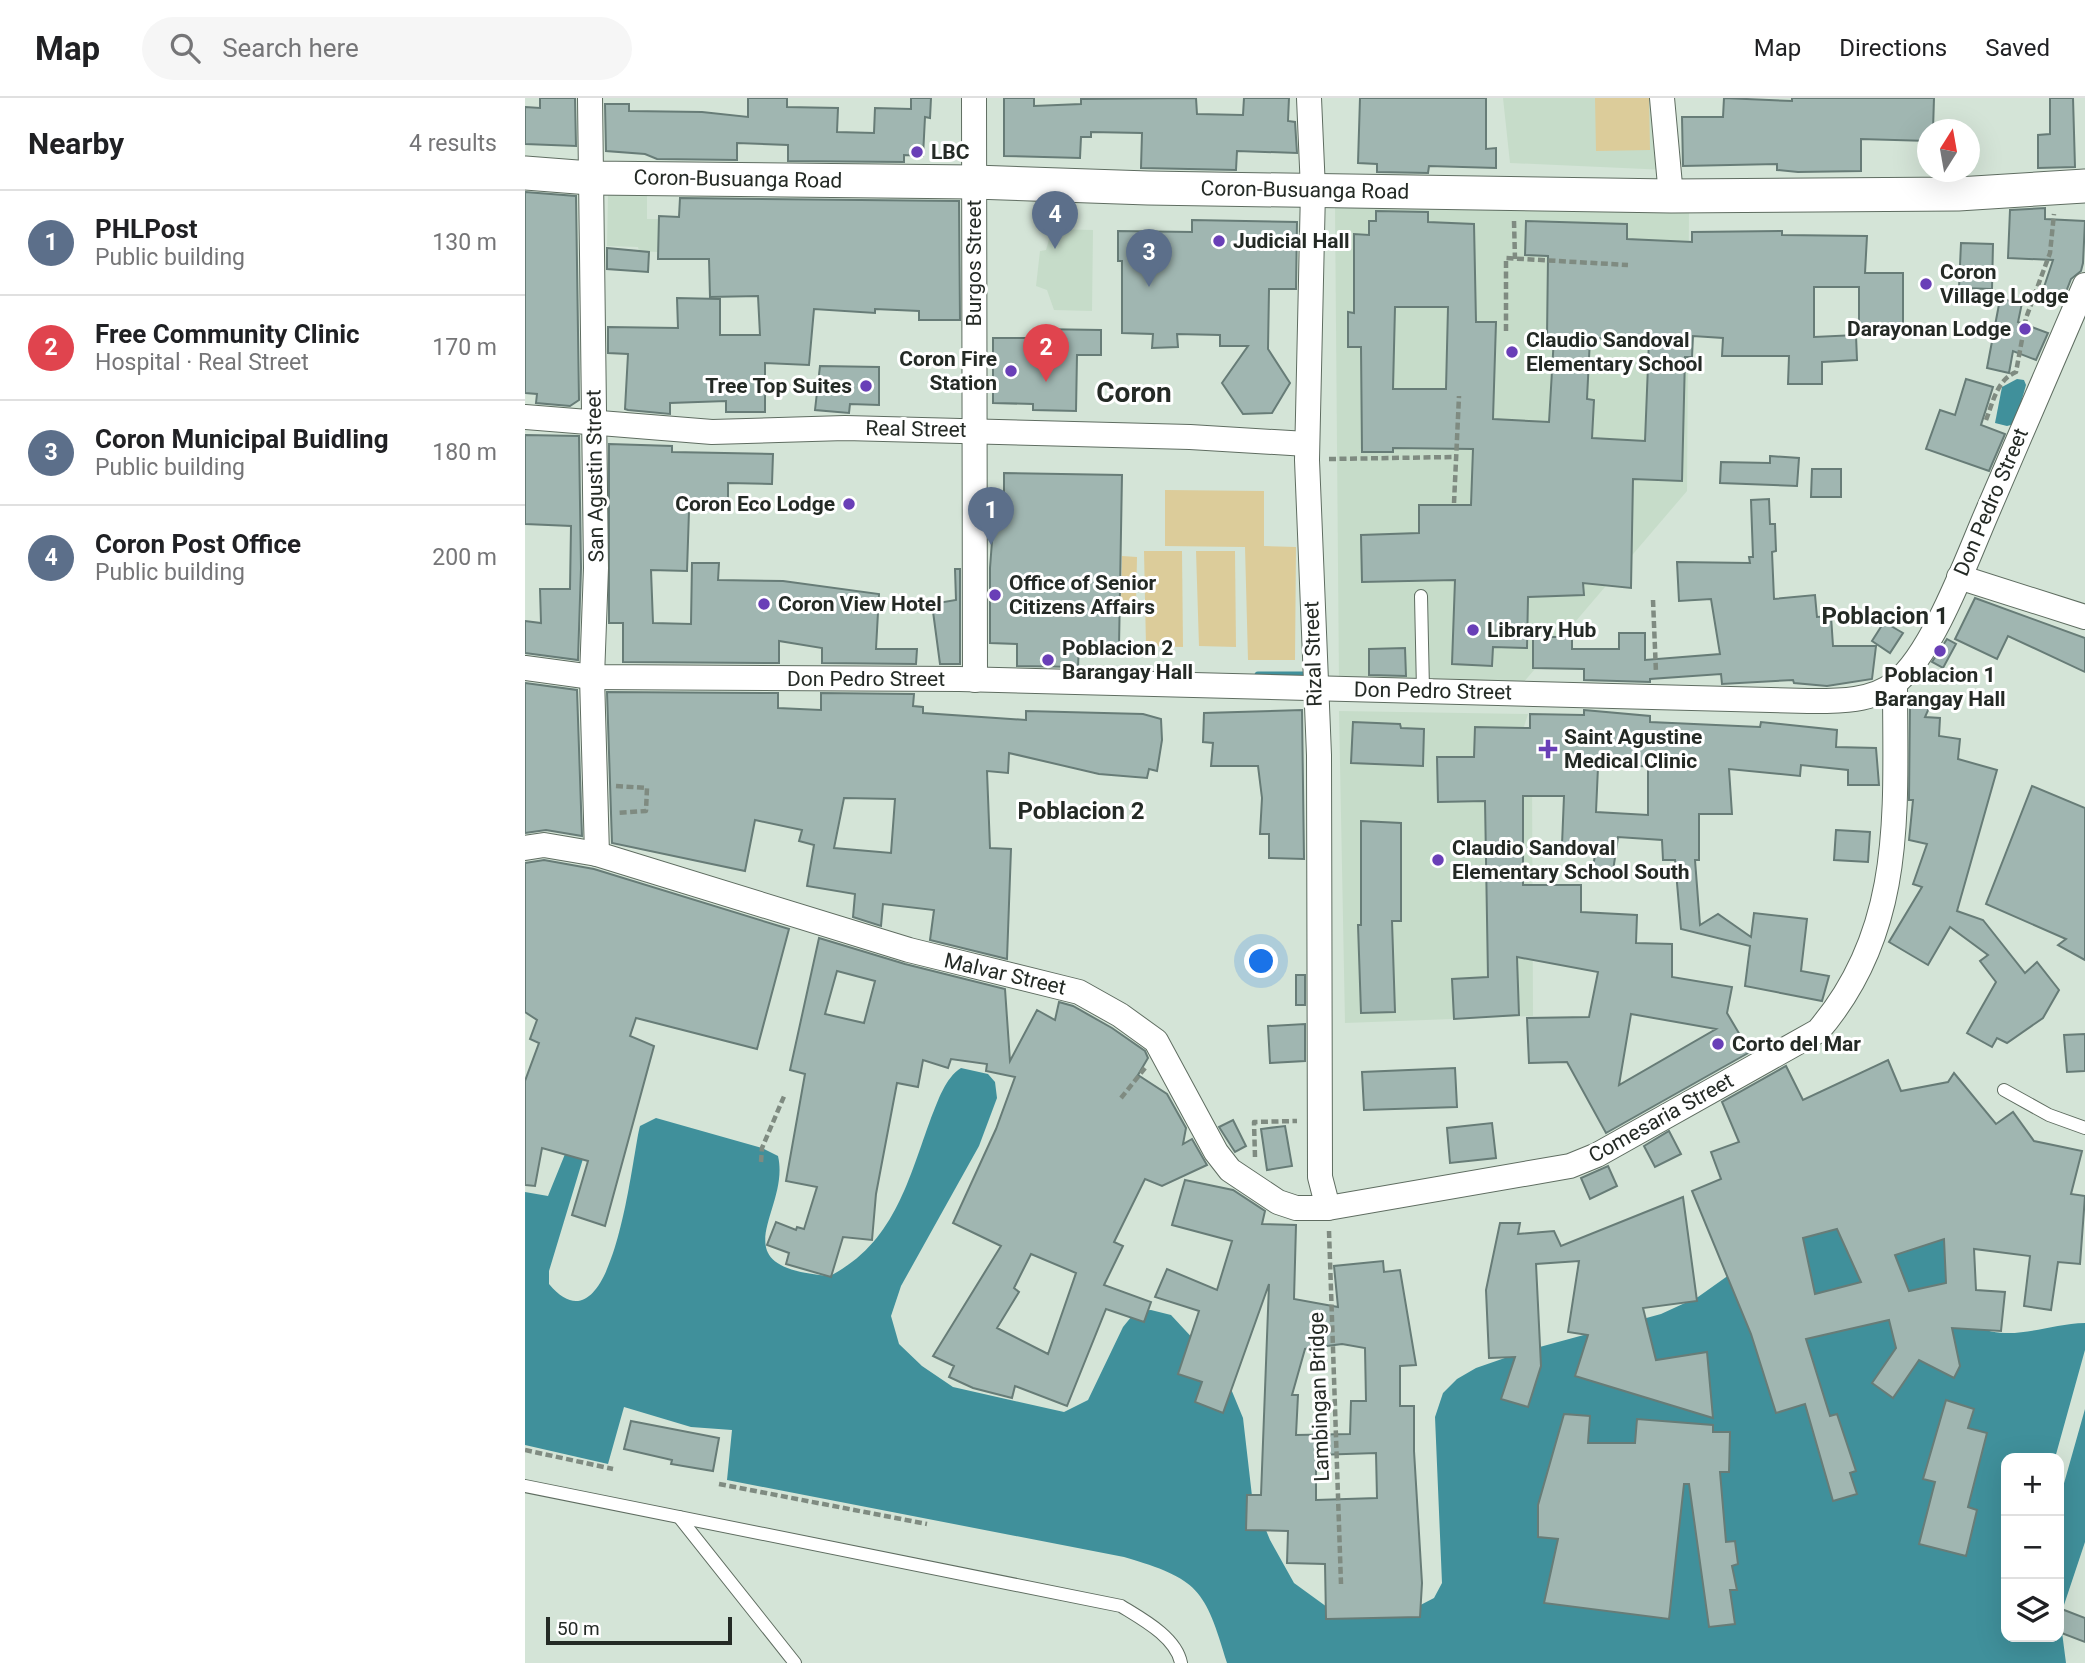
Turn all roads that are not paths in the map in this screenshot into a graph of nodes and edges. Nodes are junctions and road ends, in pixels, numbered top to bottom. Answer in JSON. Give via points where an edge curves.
{"nodes":[{"id":1,"x":590,"y":98,"type":"edge"},
{"id":2,"x":974,"y":98,"type":"edge"},
{"id":3,"x":1309,"y":98,"type":"edge"},
{"id":4,"x":1662,"y":98,"type":"edge"},
{"id":5,"x":525,"y":173,"type":"edge"},
{"id":6,"x":590,"y":178,"type":"junction"},
{"id":7,"x":974,"y":182,"type":"junction"},
{"id":8,"x":2071,"y":186,"type":"edge"},
{"id":9,"x":1313,"y":190,"type":"junction"},
{"id":10,"x":1671,"y":196,"type":"junction"},
{"id":11,"x":2085,"y":285,"type":"edge"},
{"id":12,"x":525,"y":417,"type":"edge"},
{"id":13,"x":595,"y":425,"type":"junction"},
{"id":14,"x":975,"y":430,"type":"junction"},
{"id":15,"x":1307,"y":452,"type":"junction"},
{"id":16,"x":1959,"y":578,"type":"junction"},
{"id":17,"x":1421,"y":596,"type":"dead end"},
{"id":18,"x":2085,"y":617,"type":"edge"},
{"id":19,"x":525,"y":668,"type":"edge"},
{"id":20,"x":592,"y":677,"type":"junction"},
{"id":21,"x":975,"y":680,"type":"junction"},
{"id":22,"x":1895,"y":683,"type":"junction"},
{"id":23,"x":1314,"y":690,"type":"junction"},
{"id":24,"x":1423,"y":690,"type":"junction"},
{"id":25,"x":525,"y":848,"type":"edge"},
{"id":26,"x":597,"y":855,"type":"junction"},
{"id":27,"x":2004,"y":1090,"type":"dead end"},
{"id":28,"x":2085,"y":1128,"type":"edge"},
{"id":29,"x":1328,"y":1209,"type":"junction"},
{"id":30,"x":525,"y":1486,"type":"edge"},
{"id":31,"x":679,"y":1517,"type":"junction"},
{"id":32,"x":795,"y":1663,"type":"edge"},
{"id":33,"x":1181,"y":1663,"type":"edge"}],
"edges":[{"from":1,"to":6,"type":"street","name":"San Agustin Street"},
{"from":2,"to":7,"type":"street","name":"Burgos Street"},
{"from":3,"to":9,"type":"street","name":"Rizal Street"},
{"from":4,"to":10,"type":"street"},
{"from":5,"to":6,"type":"main road","name":"Coron-Busuanga Road"},
{"from":6,"to":7,"type":"main road","name":"Coron-Busuanga Road"},
{"from":6,"to":13,"type":"street","name":"San Agustin Street"},
{"from":7,"to":9,"type":"main road","name":"Coron-Busuanga Road"},
{"from":7,"to":14,"type":"street","name":"Burgos Street"},
{"from":8,"to":10,"type":"main road","name":"Coron-Busuanga Road","via":[[1958,194]]},
{"from":9,"to":10,"type":"main road","name":"Coron-Busuanga Road"},
{"from":9,"to":15,"type":"street","name":"Rizal Street"},
{"from":11,"to":16,"type":"street","name":"Don Pedro Street"},
{"from":12,"to":13,"type":"street","name":"Real Street"},
{"from":13,"to":14,"type":"street","name":"Real Street","via":[[712,432]]},
{"from":13,"to":20,"type":"street","name":"San Agustin Street"},
{"from":14,"to":15,"type":"street","name":"Real Street"},
{"from":14,"to":21,"type":"street","name":"Burgos Street"},
{"from":15,"to":23,"type":"street","name":"Rizal Street"},
{"from":16,"to":18,"type":"street"},
{"from":16,"to":22,"type":"street","name":"Don Pedro Street","via":[[1920,654]]},
{"from":17,"to":24,"type":"lane"},
{"from":19,"to":20,"type":"street","name":"Don Pedro Street"},
{"from":20,"to":21,"type":"street","name":"Don Pedro Street"},
{"from":20,"to":26,"type":"street","name":"San Agustin Street"},
{"from":21,"to":23,"type":"street","name":"Don Pedro Street"},
{"from":22,"to":24,"type":"street","name":"Don Pedro Street","via":[[1874,694],[1842,701]]},
{"from":22,"to":29,"type":"street","name":"Comesaria Street","via":[[1895,774],[1886,896],[1856,979],[1818,1031],[1570,1166]]},
{"from":23,"to":24,"type":"street","name":"Don Pedro Street"},
{"from":23,"to":29,"type":"street","name":"Rizal Street","via":[[1319,755],[1320,1177]]},
{"from":25,"to":26,"type":"street","name":"Malvar Street","via":[[544,845]]},
{"from":26,"to":29,"type":"street","name":"Malvar Street","via":[[882,943],[1079,992],[1120,1015],[1161,1048],[1230,1170],[1278,1202]]},
{"from":27,"to":28,"type":"lane","via":[[2049,1115]]},
{"from":30,"to":31,"type":"lane"},
{"from":31,"to":32,"type":"lane"},
{"from":31,"to":33,"type":"lane","via":[[1121,1605],[1155,1628]]}]}
